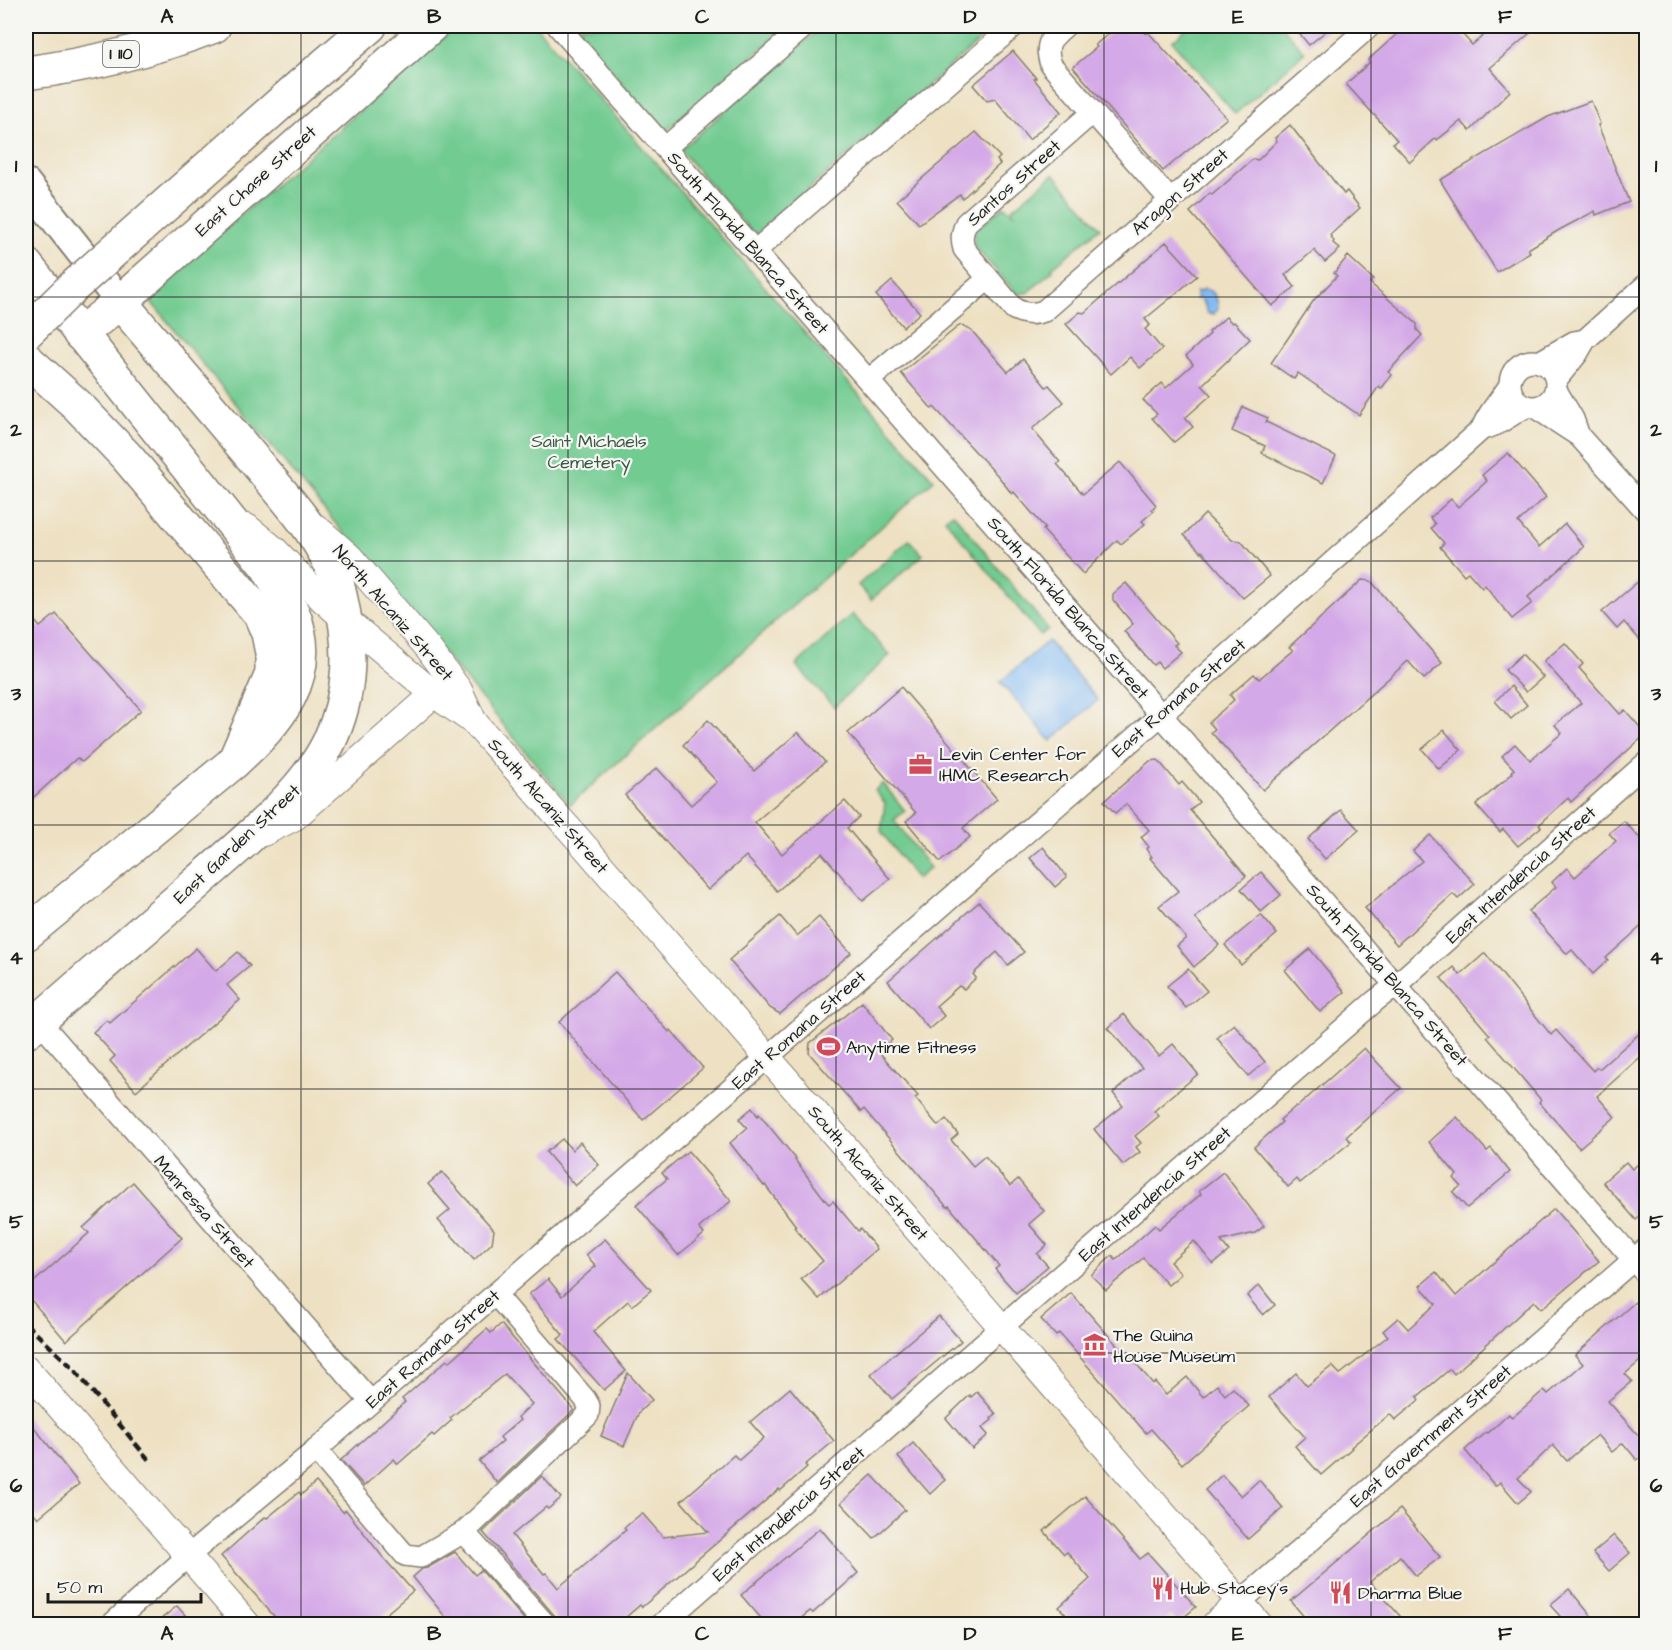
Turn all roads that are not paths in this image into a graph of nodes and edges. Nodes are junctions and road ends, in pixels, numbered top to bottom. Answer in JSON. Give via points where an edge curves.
{"nodes":[{"id":1,"x":214,"y":26,"type":"edge"},
{"id":2,"x":370,"y":26,"type":"edge"},
{"id":3,"x":431,"y":26,"type":"edge"},
{"id":4,"x":558,"y":26,"type":"edge"},
{"id":5,"x":805,"y":26,"type":"edge"},
{"id":6,"x":1014,"y":26,"type":"edge"},
{"id":7,"x":1065,"y":26,"type":"edge"},
{"id":8,"x":1370,"y":26,"type":"edge"},
{"id":9,"x":26,"y":74,"type":"edge"},
{"id":10,"x":1092,"y":113,"type":"junction"},
{"id":11,"x":665,"y":148,"type":"junction"},
{"id":12,"x":26,"y":183,"type":"edge"},
{"id":13,"x":1171,"y":201,"type":"junction"},
{"id":14,"x":755,"y":251,"type":"junction"},
{"id":15,"x":26,"y":265,"type":"edge"},
{"id":16,"x":988,"y":279,"type":"junction"},
{"id":17,"x":1647,"y":285,"type":"edge"},
{"id":18,"x":120,"y":302,"type":"junction"},
{"id":19,"x":26,"y":333,"type":"edge"},
{"id":20,"x":80,"y":334,"type":"junction"},
{"id":21,"x":1585,"y":340,"type":"junction"},
{"id":22,"x":26,"y":359,"type":"edge"},
{"id":23,"x":1539,"y":362,"type":"junction"},
{"id":24,"x":869,"y":381,"type":"junction"},
{"id":25,"x":1510,"y":384,"type":"junction"},
{"id":26,"x":1556,"y":385,"type":"junction"},
{"id":27,"x":1531,"y":407,"type":"junction"},
{"id":28,"x":1482,"y":429,"type":"junction"},
{"id":29,"x":1579,"y":436,"type":"junction"},
{"id":30,"x":217,"y":502,"type":"junction"},
{"id":31,"x":292,"y":506,"type":"junction"},
{"id":32,"x":1647,"y":512,"type":"edge"},
{"id":33,"x":346,"y":620,"type":"junction"},
{"id":34,"x":434,"y":694,"type":"junction"},
{"id":35,"x":1161,"y":715,"type":"junction"},
{"id":36,"x":474,"y":722,"type":"junction"},
{"id":37,"x":234,"y":762,"type":"junction"},
{"id":38,"x":1647,"y":763,"type":"edge"},
{"id":39,"x":242,"y":844,"type":"junction"},
{"id":40,"x":26,"y":934,"type":"edge"},
{"id":41,"x":1396,"y":986,"type":"junction"},
{"id":42,"x":30,"y":1020,"type":"edge"},
{"id":43,"x":768,"y":1058,"type":"junction"},
{"id":44,"x":1642,"y":1261,"type":"edge"},
{"id":45,"x":495,"y":1294,"type":"junction"},
{"id":46,"x":1002,"y":1328,"type":"junction"},
{"id":47,"x":26,"y":1368,"type":"edge"},
{"id":48,"x":371,"y":1402,"type":"junction"},
{"id":49,"x":316,"y":1450,"type":"junction"},
{"id":50,"x":464,"y":1532,"type":"junction"},
{"id":51,"x":188,"y":1556,"type":"junction"},
{"id":52,"x":1240,"y":1602,"type":"junction"},
{"id":53,"x":112,"y":1624,"type":"edge"},
{"id":54,"x":247,"y":1624,"type":"edge"},
{"id":55,"x":545,"y":1624,"type":"edge"},
{"id":56,"x":662,"y":1624,"type":"edge"},
{"id":57,"x":1215,"y":1624,"type":"edge"},
{"id":58,"x":1259,"y":1624,"type":"edge"}],
"edges":[{"from":1,"to":9,"type":"main road","number":"I 110","via":[[126,53]]},
{"from":2,"to":19,"type":"main road","bridge":true,"via":[[73,287]]},
{"from":3,"to":18,"type":"main road","name":"East Chase Street"},
{"from":4,"to":11,"type":"street","name":"South Florida Blanca Street"},
{"from":5,"to":11,"type":"street"},
{"from":6,"to":14,"type":"street"},
{"from":7,"to":10,"type":"street","via":[[1051,38],[1047,49],[1051,65]]},
{"from":8,"to":13,"type":"street","name":"Aragon Street"},
{"from":10,"to":13,"type":"street"},
{"from":10,"to":16,"type":"street","name":"Santos Street","via":[[966,223],[961,239],[964,249]]},
{"from":11,"to":14,"type":"street","name":"South Florida Blanca Street"},
{"from":12,"to":18,"type":"main road","name":"North Alcaniz Street"},
{"from":13,"to":16,"type":"street","name":"Aragon Street","via":[[1044,311],[1025,314],[1014,309]]},
{"from":14,"to":24,"type":"street","name":"South Florida Blanca Street"},
{"from":15,"to":20,"type":"main road","name":"North Alcaniz Street"},
{"from":16,"to":24,"type":"street"},
{"from":17,"to":21,"type":"street"},
{"from":18,"to":20,"type":"main road","name":"East Chase Street"},
{"from":18,"to":31,"type":"main road","name":"North Alcaniz Street"},
{"from":20,"to":30,"type":"main road","name":"North Alcaniz Street"},
{"from":21,"to":23,"type":"street"},
{"from":21,"to":26,"type":"street"},
{"from":22,"to":37,"type":"main road","via":[[126,456],[260,614],[268,633],[272,674]]},
{"from":23,"to":25,"type":"street","via":[[1519,366]]},
{"from":23,"to":26,"type":"street","via":[[1551,368]]},
{"from":24,"to":35,"type":"street","name":"South Florida Blanca Street"},
{"from":25,"to":27,"type":"street","via":[[1514,398]]},
{"from":25,"to":28,"type":"street","name":"East Romana Street"},
{"from":26,"to":27,"type":"street","via":[[1549,402]]},
{"from":26,"to":29,"type":"street"},
{"from":27,"to":28,"type":"street","name":"East Romana Street","via":[[1495,427]]},
{"from":27,"to":29,"type":"street"},
{"from":28,"to":35,"type":"street","name":"East Romana Street"},
{"from":29,"to":32,"type":"street"},
{"from":30,"to":33,"type":"street","name":"North Alcaniz Street","via":[[274,549]]},
{"from":30,"to":37,"type":"main road","via":[[288,601],[297,624],[300,649],[289,700],[272,726]]},
{"from":31,"to":33,"type":"main road","name":"East Garden Street","via":[[332,565]]},
{"from":31,"to":36,"type":"street","name":"North Alcaniz Street","via":[[350,557],[428,648],[459,690]]},
{"from":33,"to":34,"type":"street","name":"North Alcaniz Street"},
{"from":33,"to":39,"type":"main road","name":"East Garden Street","via":[[348,678],[342,708],[328,743],[298,788]]},
{"from":34,"to":36,"type":"street","name":"North Alcaniz Street"},
{"from":34,"to":39,"type":"street","via":[[295,817]]},
{"from":35,"to":41,"type":"street","name":"South Florida Blanca Street"},
{"from":35,"to":43,"type":"street","name":"East Romana Street"},
{"from":36,"to":43,"type":"street","name":"South Alcaniz Street"},
{"from":37,"to":40,"type":"main road"},
{"from":38,"to":41,"type":"street","name":"East Intendencia Street"},
{"from":39,"to":42,"type":"main road","name":"East Garden Street"},
{"from":41,"to":44,"type":"street","name":"South Florida Blanca Street"},
{"from":41,"to":46,"type":"street","name":"East Intendencia Street"},
{"from":42,"to":48,"type":"street","name":"Manressa Street"},
{"from":43,"to":45,"type":"street","name":"East Romana Street"},
{"from":43,"to":46,"type":"street","name":"South Alcaniz Street"},
{"from":44,"to":52,"type":"street","name":"East Government Street"},
{"from":45,"to":48,"type":"street","name":"East Romana Street"},
{"from":45,"to":50,"type":"street","via":[[585,1399],[588,1414]]},
{"from":46,"to":52,"type":"street","name":"South Alcaniz Street"},
{"from":46,"to":56,"type":"street","name":"East Intendencia Street"},
{"from":47,"to":51,"type":"street"},
{"from":48,"to":49,"type":"street","name":"East Romana Street"},
{"from":49,"to":50,"type":"street","via":[[405,1555],[421,1557]]},
{"from":49,"to":51,"type":"street","name":"East Romana Street"},
{"from":50,"to":55,"type":"street"},
{"from":51,"to":53,"type":"street","name":"East Romana Street"},
{"from":51,"to":54,"type":"street"},
{"from":52,"to":57,"type":"street","name":"East Government Street"},
{"from":52,"to":58,"type":"street","name":"South Alcaniz Street"}]}
